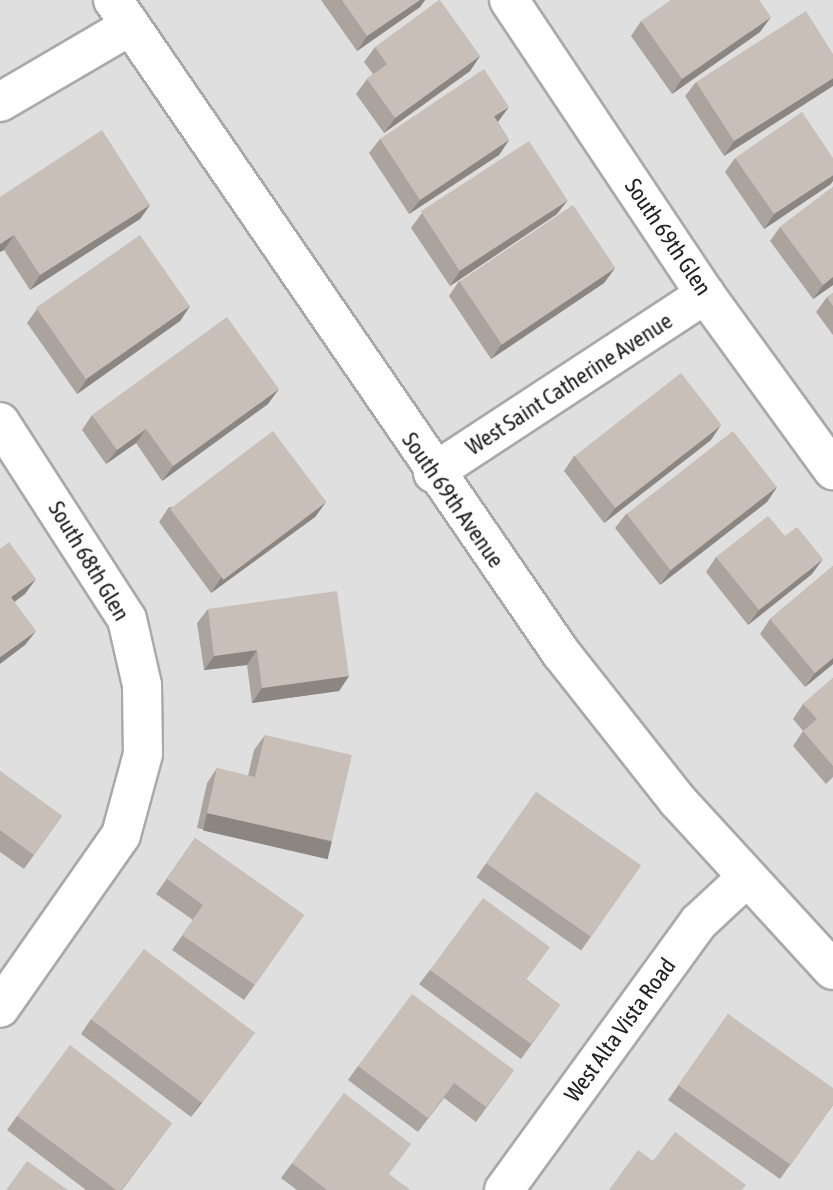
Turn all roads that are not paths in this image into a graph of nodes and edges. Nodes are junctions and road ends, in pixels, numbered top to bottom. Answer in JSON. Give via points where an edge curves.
{"nodes":[{"id":1,"x":509,"y":0,"type":"edge"},
{"id":2,"x":121,"y":13,"type":"edge"},
{"id":3,"x":0,"y":102,"type":"edge"},
{"id":4,"x":705,"y":294,"type":"junction"},
{"id":5,"x":0,"y":422,"type":"edge"},
{"id":6,"x":833,"y":470,"type":"edge"},
{"id":7,"x":433,"y":473,"type":"junction"},
{"id":8,"x":746,"y":878,"type":"junction"},
{"id":9,"x":833,"y":970,"type":"edge"},
{"id":10,"x":0,"y":1008,"type":"edge"},
{"id":11,"x":504,"y":1190,"type":"edge"}],
"edges":[{"from":1,"to":4,"type":"street","name":"South 69th Glen"},
{"from":2,"to":3,"type":"street"},
{"from":2,"to":7,"type":"street","name":"South 69th Avenue"},
{"from":4,"to":6,"type":"street","name":"South 69th Glen"},
{"from":4,"to":7,"type":"street","name":"West Saint Catherine Avenue"},
{"from":5,"to":10,"type":"street","name":"South 68th Glen","via":[[127,619],[142,685],[143,754],[121,835]]},
{"from":7,"to":8,"type":"street","name":"South 69th Avenue","via":[[620,731]]},
{"from":8,"to":9,"type":"street","name":"South 69th Avenue"},
{"from":8,"to":11,"type":"street","name":"West Alta Vista Road","via":[[699,922]]}]}
